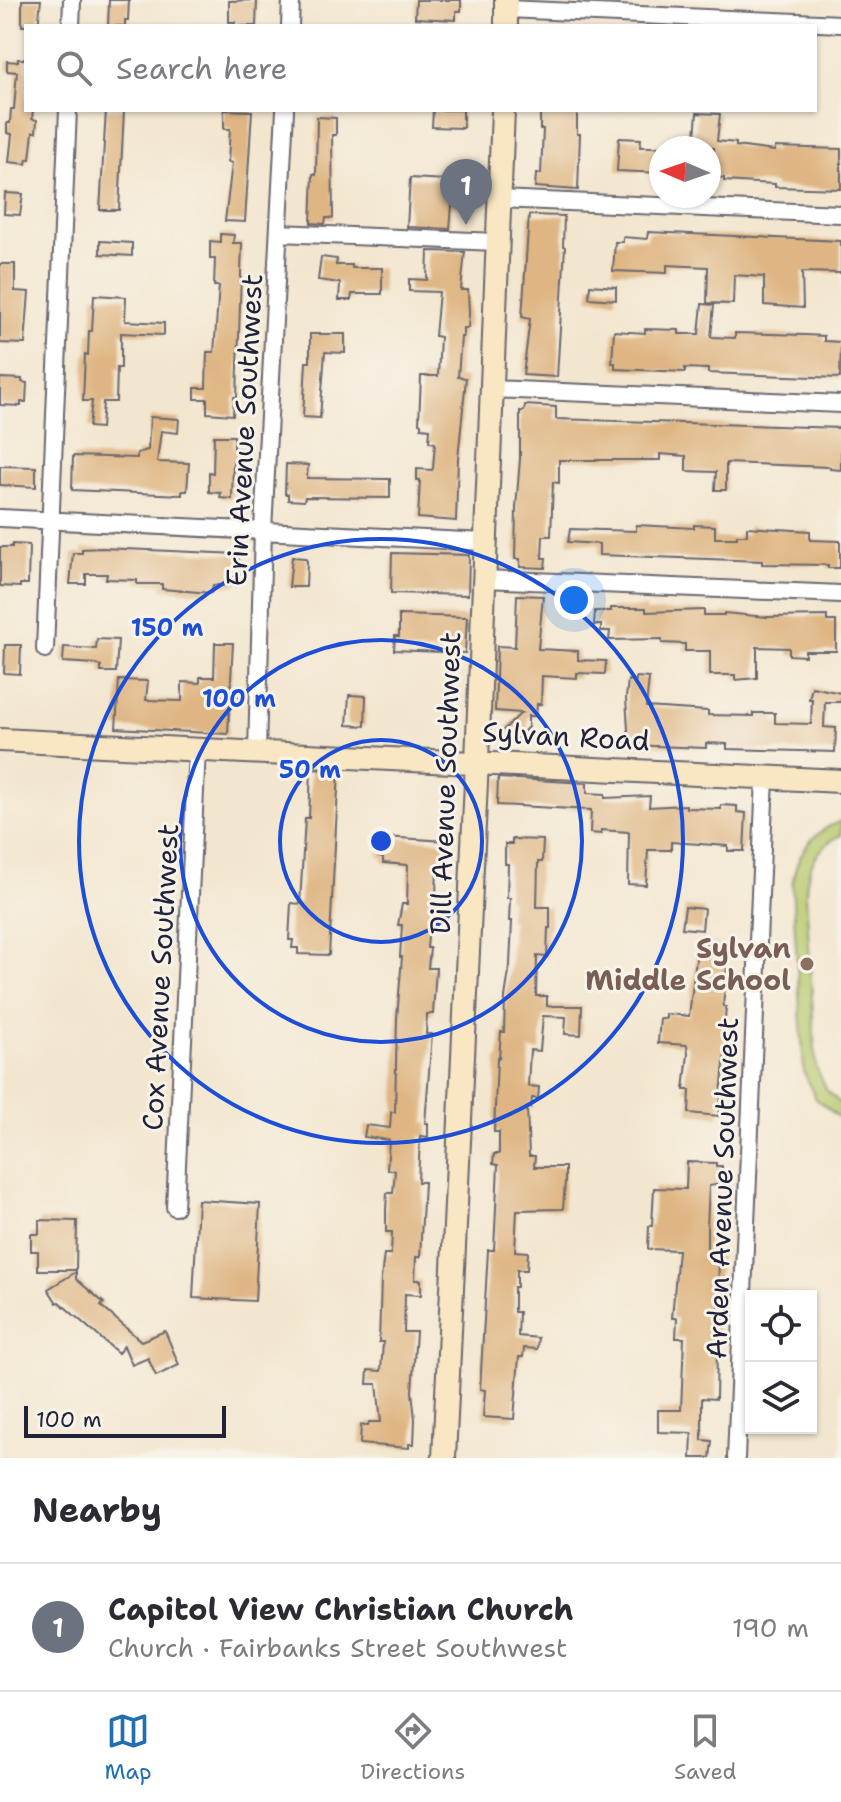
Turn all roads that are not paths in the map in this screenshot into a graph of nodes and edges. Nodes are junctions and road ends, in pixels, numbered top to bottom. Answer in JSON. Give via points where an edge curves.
{"nodes":[{"id":1,"x":72,"y":0,"type":"edge"},
{"id":2,"x":291,"y":0,"type":"edge"},
{"id":3,"x":506,"y":12,"type":"edge"},
{"id":4,"x":71,"y":24,"type":"edge"},
{"id":5,"x":290,"y":24,"type":"edge"},
{"id":6,"x":841,"y":24,"type":"edge"},
{"id":7,"x":68,"y":112,"type":"edge"},
{"id":8,"x":285,"y":112,"type":"edge"},
{"id":9,"x":503,"y":112,"type":"edge"},
{"id":10,"x":499,"y":199,"type":"junction"},
{"id":11,"x":841,"y":214,"type":"edge"},
{"id":12,"x":279,"y":233,"type":"junction"},
{"id":13,"x":497,"y":242,"type":"junction"},
{"id":14,"x":491,"y":389,"type":"junction"},
{"id":15,"x":841,"y":404,"type":"edge"},
{"id":16,"x":0,"y":518,"type":"edge"},
{"id":17,"x":51,"y":521,"type":"junction"},
{"id":18,"x":263,"y":530,"type":"junction"},
{"id":19,"x":485,"y":542,"type":"junction"},
{"id":20,"x":484,"y":579,"type":"junction"},
{"id":21,"x":841,"y":594,"type":"edge"},
{"id":22,"x":45,"y":649,"type":"dead end"},
{"id":23,"x":0,"y":740,"type":"edge"},
{"id":24,"x":197,"y":749,"type":"junction"},
{"id":25,"x":257,"y":752,"type":"junction"},
{"id":26,"x":477,"y":761,"type":"junction"},
{"id":27,"x":765,"y":777,"type":"junction"},
{"id":28,"x":841,"y":781,"type":"edge"},
{"id":29,"x":175,"y":1207,"type":"dead end"},
{"id":30,"x":444,"y":1458,"type":"edge"},
{"id":31,"x":736,"y":1458,"type":"edge"}],
"edges":[{"from":1,"to":4,"type":"street"},
{"from":2,"to":5,"type":"street"},
{"from":3,"to":6,"type":"street"},
{"from":7,"to":17,"type":"street"},
{"from":8,"to":12,"type":"street","name":"Erin Avenue Southwest"},
{"from":9,"to":10,"type":"main road","name":"Dill Avenue Southwest"},
{"from":10,"to":11,"type":"street"},
{"from":10,"to":13,"type":"main road","name":"Dill Avenue Southwest"},
{"from":12,"to":13,"type":"street"},
{"from":12,"to":18,"type":"street","name":"Erin Avenue Southwest"},
{"from":13,"to":14,"type":"main road","name":"Dill Avenue Southwest"},
{"from":14,"to":15,"type":"street"},
{"from":14,"to":19,"type":"main road","name":"Dill Avenue Southwest"},
{"from":16,"to":17,"type":"street"},
{"from":17,"to":18,"type":"street"},
{"from":17,"to":22,"type":"street"},
{"from":18,"to":19,"type":"street"},
{"from":18,"to":25,"type":"street","name":"Erin Avenue Southwest"},
{"from":19,"to":20,"type":"main road","name":"Dill Avenue Southwest"},
{"from":20,"to":21,"type":"street"},
{"from":20,"to":26,"type":"main road","name":"Dill Avenue Southwest"},
{"from":23,"to":24,"type":"main road","name":"Sylvan Road"},
{"from":24,"to":25,"type":"main road","name":"Sylvan Road"},
{"from":24,"to":29,"type":"street","name":"Cox Avenue Southwest"},
{"from":25,"to":26,"type":"main road","name":"Sylvan Road"},
{"from":26,"to":27,"type":"main road","name":"Sylvan Road"},
{"from":26,"to":30,"type":"main road","name":"Dill Avenue Southwest"},
{"from":27,"to":28,"type":"main road","name":"Sylvan Road"},
{"from":27,"to":31,"type":"street","name":"Arden Avenue Southwest"}]}
